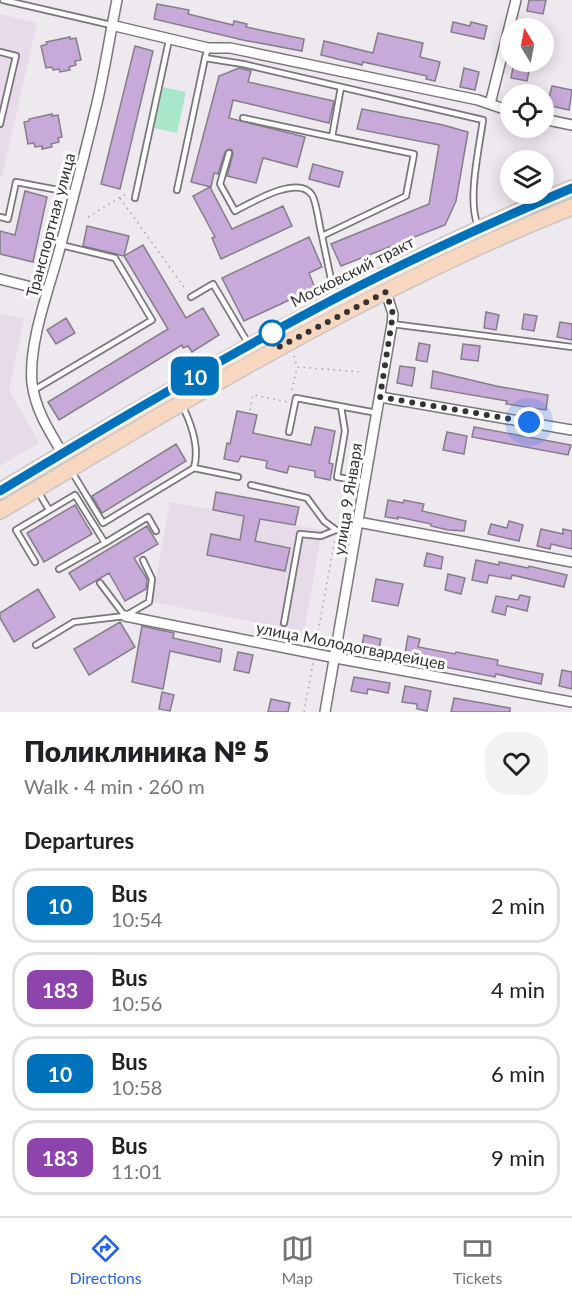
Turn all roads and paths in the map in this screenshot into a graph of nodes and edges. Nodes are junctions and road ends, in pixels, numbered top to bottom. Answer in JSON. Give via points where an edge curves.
{"nodes":[{"id":1,"x":3,"y":0,"type":"edge"},
{"id":2,"x":117,"y":0,"type":"edge"},
{"id":3,"x":516,"y":0,"type":"edge"},
{"id":4,"x":111,"y":25,"type":"junction"},
{"id":5,"x":169,"y":40,"type":"junction"},
{"id":6,"x":0,"y":52,"type":"edge"},
{"id":7,"x":206,"y":53,"type":"junction"},
{"id":8,"x":341,"y":87,"type":"junction"},
{"id":9,"x":490,"y":104,"type":"junction"},
{"id":10,"x":500,"y":108,"type":"edge"},
{"id":11,"x":243,"y":118,"type":"dead end"},
{"id":12,"x":554,"y":121,"type":"edge"},
{"id":13,"x":0,"y":124,"type":"edge"},
{"id":14,"x":572,"y":125,"type":"edge"},
{"id":15,"x":332,"y":137,"type":"junction"},
{"id":16,"x":229,"y":153,"type":"dead end"},
{"id":17,"x":572,"y":188,"type":"edge"},
{"id":18,"x":177,"y":190,"type":"dead end"},
{"id":19,"x":74,"y":193,"type":"junction"},
{"id":20,"x":120,"y":198,"type":"junction"},
{"id":21,"x":135,"y":198,"type":"joint"},
{"id":22,"x":572,"y":207,"type":"edge"},
{"id":23,"x":0,"y":217,"type":"edge"},
{"id":24,"x":88,"y":217,"type":"dead end"},
{"id":25,"x":479,"y":228,"type":"junction"},
{"id":26,"x":322,"y":236,"type":"junction"},
{"id":27,"x":61,"y":245,"type":"junction"},
{"id":28,"x":0,"y":279,"type":"edge"},
{"id":29,"x":47,"y":291,"type":"junction"},
{"id":30,"x":386,"y":292,"type":"junction"},
{"id":31,"x":191,"y":297,"type":"joint"},
{"id":32,"x":337,"y":298,"type":"junction"},
{"id":33,"x":392,"y":324,"type":"junction"},
{"id":34,"x":250,"y":345,"type":"junction"},
{"id":35,"x":572,"y":347,"type":"edge"},
{"id":36,"x":293,"y":355,"type":"dead end"},
{"id":37,"x":297,"y":367,"type":"junction"},
{"id":38,"x":362,"y":372,"type":"dead end"},
{"id":39,"x":34,"y":390,"type":"junction"},
{"id":40,"x":292,"y":390,"type":"dead end"},
{"id":41,"x":380,"y":397,"type":"junction"},
{"id":42,"x":290,"y":402,"type":"dead end"},
{"id":43,"x":180,"y":403,"type":"junction"},
{"id":44,"x":341,"y":407,"type":"junction"},
{"id":45,"x":250,"y":410,"type":"dead end"},
{"id":46,"x":377,"y":413,"type":"junction"},
{"id":47,"x":572,"y":430,"type":"edge"},
{"id":48,"x":289,"y":432,"type":"dead end"},
{"id":49,"x":63,"y":454,"type":"junction"},
{"id":50,"x":194,"y":468,"type":"junction"},
{"id":51,"x":70,"y":469,"type":"junction"},
{"id":52,"x":238,"y":477,"type":"dead end"},
{"id":53,"x":365,"y":482,"type":"junction"},
{"id":54,"x":252,"y":485,"type":"dead end"},
{"id":55,"x":36,"y":489,"type":"junction"},
{"id":56,"x":0,"y":491,"type":"edge"},
{"id":57,"x":50,"y":510,"type":"junction"},
{"id":58,"x":0,"y":511,"type":"edge"},
{"id":59,"x":357,"y":527,"type":"junction"},
{"id":60,"x":336,"y":530,"type":"junction"},
{"id":61,"x":156,"y":531,"type":"dead end"},
{"id":62,"x":105,"y":543,"type":"junction"},
{"id":63,"x":143,"y":560,"type":"dead end"},
{"id":64,"x":35,"y":562,"type":"dead end"},
{"id":65,"x":572,"y":562,"type":"edge"},
{"id":66,"x":59,"y":569,"type":"dead end"},
{"id":67,"x":100,"y":583,"type":"dead end"},
{"id":68,"x":125,"y":616,"type":"junction"},
{"id":69,"x":284,"y":623,"type":"dead end"},
{"id":70,"x":36,"y":645,"type":"dead end"},
{"id":71,"x":314,"y":654,"type":"junction"},
{"id":72,"x":336,"y":658,"type":"junction"},
{"id":73,"x":572,"y":702,"type":"edge"},
{"id":74,"x":304,"y":712,"type":"edge"},
{"id":75,"x":326,"y":712,"type":"edge"}],
"edges":[{"from":1,"to":4,"type":"lane"},
{"from":2,"to":4,"type":"street","name":"Транспортная улица"},
{"from":3,"to":9,"type":"street"},
{"from":4,"to":5,"type":"street"},
{"from":4,"to":19,"type":"street","name":"Транспортная улица","via":[[97,104]]},
{"from":5,"to":7,"type":"street"},
{"from":5,"to":21,"type":"lane"},
{"from":6,"to":13,"type":"lane","via":[[16,56]]},
{"from":7,"to":8,"type":"lane"},
{"from":7,"to":9,"type":"street","via":[[230,48]]},
{"from":7,"to":18,"type":"lane"},
{"from":8,"to":15,"type":"lane"},
{"from":8,"to":25,"type":"lane","via":[[483,120],[473,202]]},
{"from":9,"to":10,"type":"street"},
{"from":11,"to":15,"type":"lane"},
{"from":12,"to":14,"type":"street"},
{"from":15,"to":26,"type":"lane","via":[[414,154],[406,195]]},
{"from":16,"to":26,"type":"lane","via":[[220,184],[235,211],[289,186],[305,190],[314,199]]},
{"from":17,"to":25,"type":"main road","name":"Московский тракт"},
{"from":19,"to":23,"type":"lane","via":[[16,182],[8,219]]},
{"from":19,"to":27,"type":"street","name":"Транспортная улица"},
{"from":20,"to":21,"type":"path"},
{"from":20,"to":24,"type":"path"},
{"from":20,"to":31,"type":"path"},
{"from":22,"to":30,"type":"main road","name":"Московский тракт","via":[[486,243]]},
{"from":25,"to":32,"type":"main road","name":"Московский тракт"},
{"from":26,"to":32,"type":"lane"},
{"from":27,"to":29,"type":"street","name":"Транспортная улица"},
{"from":27,"to":39,"type":"lane","via":[[115,258],[152,320]]},
{"from":28,"to":29,"type":"street"},
{"from":29,"to":39,"type":"street","name":"Транспортная улица","via":[[34,351]]},
{"from":30,"to":33,"type":"street","name":"улица 9 Января"},
{"from":30,"to":43,"type":"main road","name":"Московский тракт"},
{"from":31,"to":34,"type":"lane","via":[[213,284]]},
{"from":32,"to":34,"type":"main road","name":"Московский тракт"},
{"from":33,"to":35,"type":"lane"},
{"from":33,"to":41,"type":"street","name":"улица 9 Января"},
{"from":34,"to":49,"type":"main road","name":"Московский тракт"},
{"from":36,"to":37,"type":"path"},
{"from":37,"to":38,"type":"path"},
{"from":37,"to":40,"type":"path"},
{"from":39,"to":49,"type":"street","name":"Транспортная улица","via":[[40,412]]},
{"from":41,"to":46,"type":"street","name":"улица 9 Января"},
{"from":41,"to":47,"type":"street"},
{"from":42,"to":45,"type":"path","via":[[253,395]]},
{"from":43,"to":50,"type":"lane","via":[[196,446]]},
{"from":43,"to":51,"type":"main road","name":"Московский тракт"},
{"from":44,"to":46,"type":"lane"},
{"from":44,"to":48,"type":"lane","via":[[296,398]]},
{"from":44,"to":53,"type":"lane","via":[[345,431],[337,477]]},
{"from":46,"to":53,"type":"street","name":"улица 9 Января"},
{"from":49,"to":56,"type":"main road","name":"Московский тракт"},
{"from":50,"to":51,"type":"lane","via":[[103,523]]},
{"from":50,"to":52,"type":"lane"},
{"from":51,"to":55,"type":"main road","name":"Московский тракт"},
{"from":53,"to":59,"type":"street","name":"улица 9 Января"},
{"from":54,"to":60,"type":"lane","via":[[307,498]]},
{"from":55,"to":57,"type":"lane"},
{"from":55,"to":58,"type":"main road","name":"Московский тракт"},
{"from":57,"to":62,"type":"lane","via":[[75,495]]},
{"from":57,"to":64,"type":"lane","via":[[16,530]]},
{"from":59,"to":60,"type":"lane"},
{"from":59,"to":65,"type":"street"},
{"from":59,"to":72,"type":"street","name":"улица 9 Января"},
{"from":60,"to":69,"type":"lane","via":[[321,536],[300,534]]},
{"from":60,"to":71,"type":"path"},
{"from":61,"to":62,"type":"lane","via":[[148,516]]},
{"from":62,"to":66,"type":"lane"},
{"from":63,"to":68,"type":"lane","via":[[152,579],[149,602]]},
{"from":67,"to":68,"type":"lane"},
{"from":68,"to":70,"type":"lane","via":[[74,622]]},
{"from":68,"to":71,"type":"street","name":"улица Молодогвардейцев"},
{"from":71,"to":72,"type":"street","name":"улица Молодогвардейцев"},
{"from":71,"to":74,"type":"path"},
{"from":72,"to":73,"type":"street","name":"улица Молодогвардейцев"},
{"from":72,"to":75,"type":"street","name":"улица 9 Января"}]}
